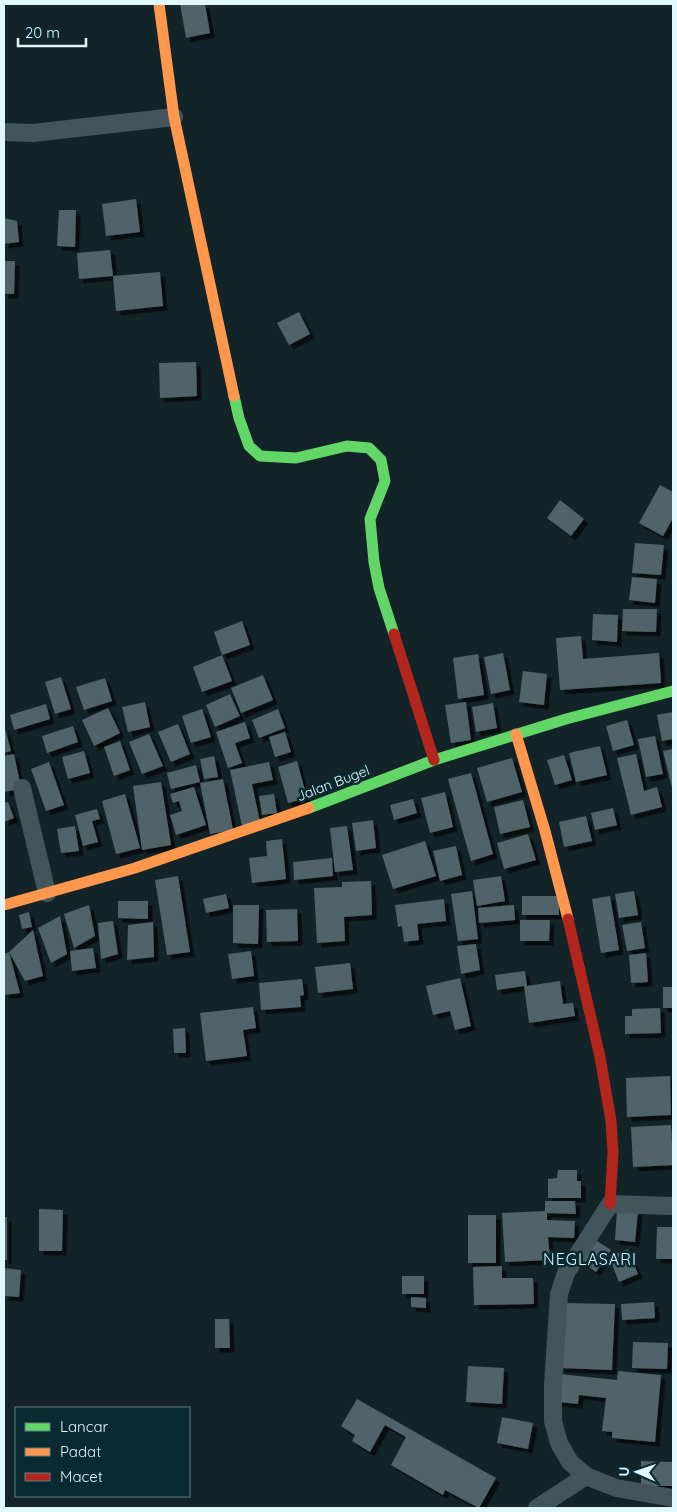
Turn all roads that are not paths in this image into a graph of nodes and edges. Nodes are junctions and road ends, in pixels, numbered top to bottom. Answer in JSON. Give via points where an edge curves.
{"nodes":[{"id":1,"x":159,"y":4,"type":"edge"},
{"id":2,"x":174,"y":117,"type":"junction"},
{"id":3,"x":4,"y":132,"type":"edge"},
{"id":4,"x":673,"y":691,"type":"edge"},
{"id":5,"x":516,"y":734,"type":"junction"},
{"id":6,"x":434,"y":760,"type":"junction"},
{"id":7,"x":22,"y":788,"type":"dead end"},
{"id":8,"x":47,"y":893,"type":"junction"},
{"id":9,"x":4,"y":905,"type":"edge"},
{"id":10,"x":610,"y":1204,"type":"junction"},
{"id":11,"x":673,"y":1206,"type":"edge"},
{"id":12,"x":586,"y":1476,"type":"junction"},
{"id":13,"x":673,"y":1498,"type":"edge"},
{"id":14,"x":537,"y":1508,"type":"edge"}],
"edges":[{"from":1,"to":2,"type":"street"},
{"from":2,"to":3,"type":"street","via":[[33,134]]},
{"from":2,"to":6,"type":"street","via":[[239,418],[249,446],[260,456],[277,458],[296,458],[348,446],[369,448],[381,460],[385,481],[370,519],[374,562],[379,588]]},
{"from":4,"to":5,"type":"street","name":"Jalan Bugel"},
{"from":5,"to":6,"type":"street","name":"Jalan Bugel"},
{"from":5,"to":10,"type":"street","via":[[558,875],[596,1042],[611,1122]]},
{"from":6,"to":8,"type":"street","name":"Jalan Bugel","via":[[136,868]]},
{"from":7,"to":8,"type":"street"},
{"from":8,"to":9,"type":"street","name":"Jalan Bugel"},
{"from":10,"to":11,"type":"street"},
{"from":10,"to":12,"type":"street","via":[[566,1273],[559,1294],[554,1421],[559,1443],[570,1462]]},
{"from":12,"to":13,"type":"street","via":[[616,1488]]},
{"from":12,"to":14,"type":"street"}]}
